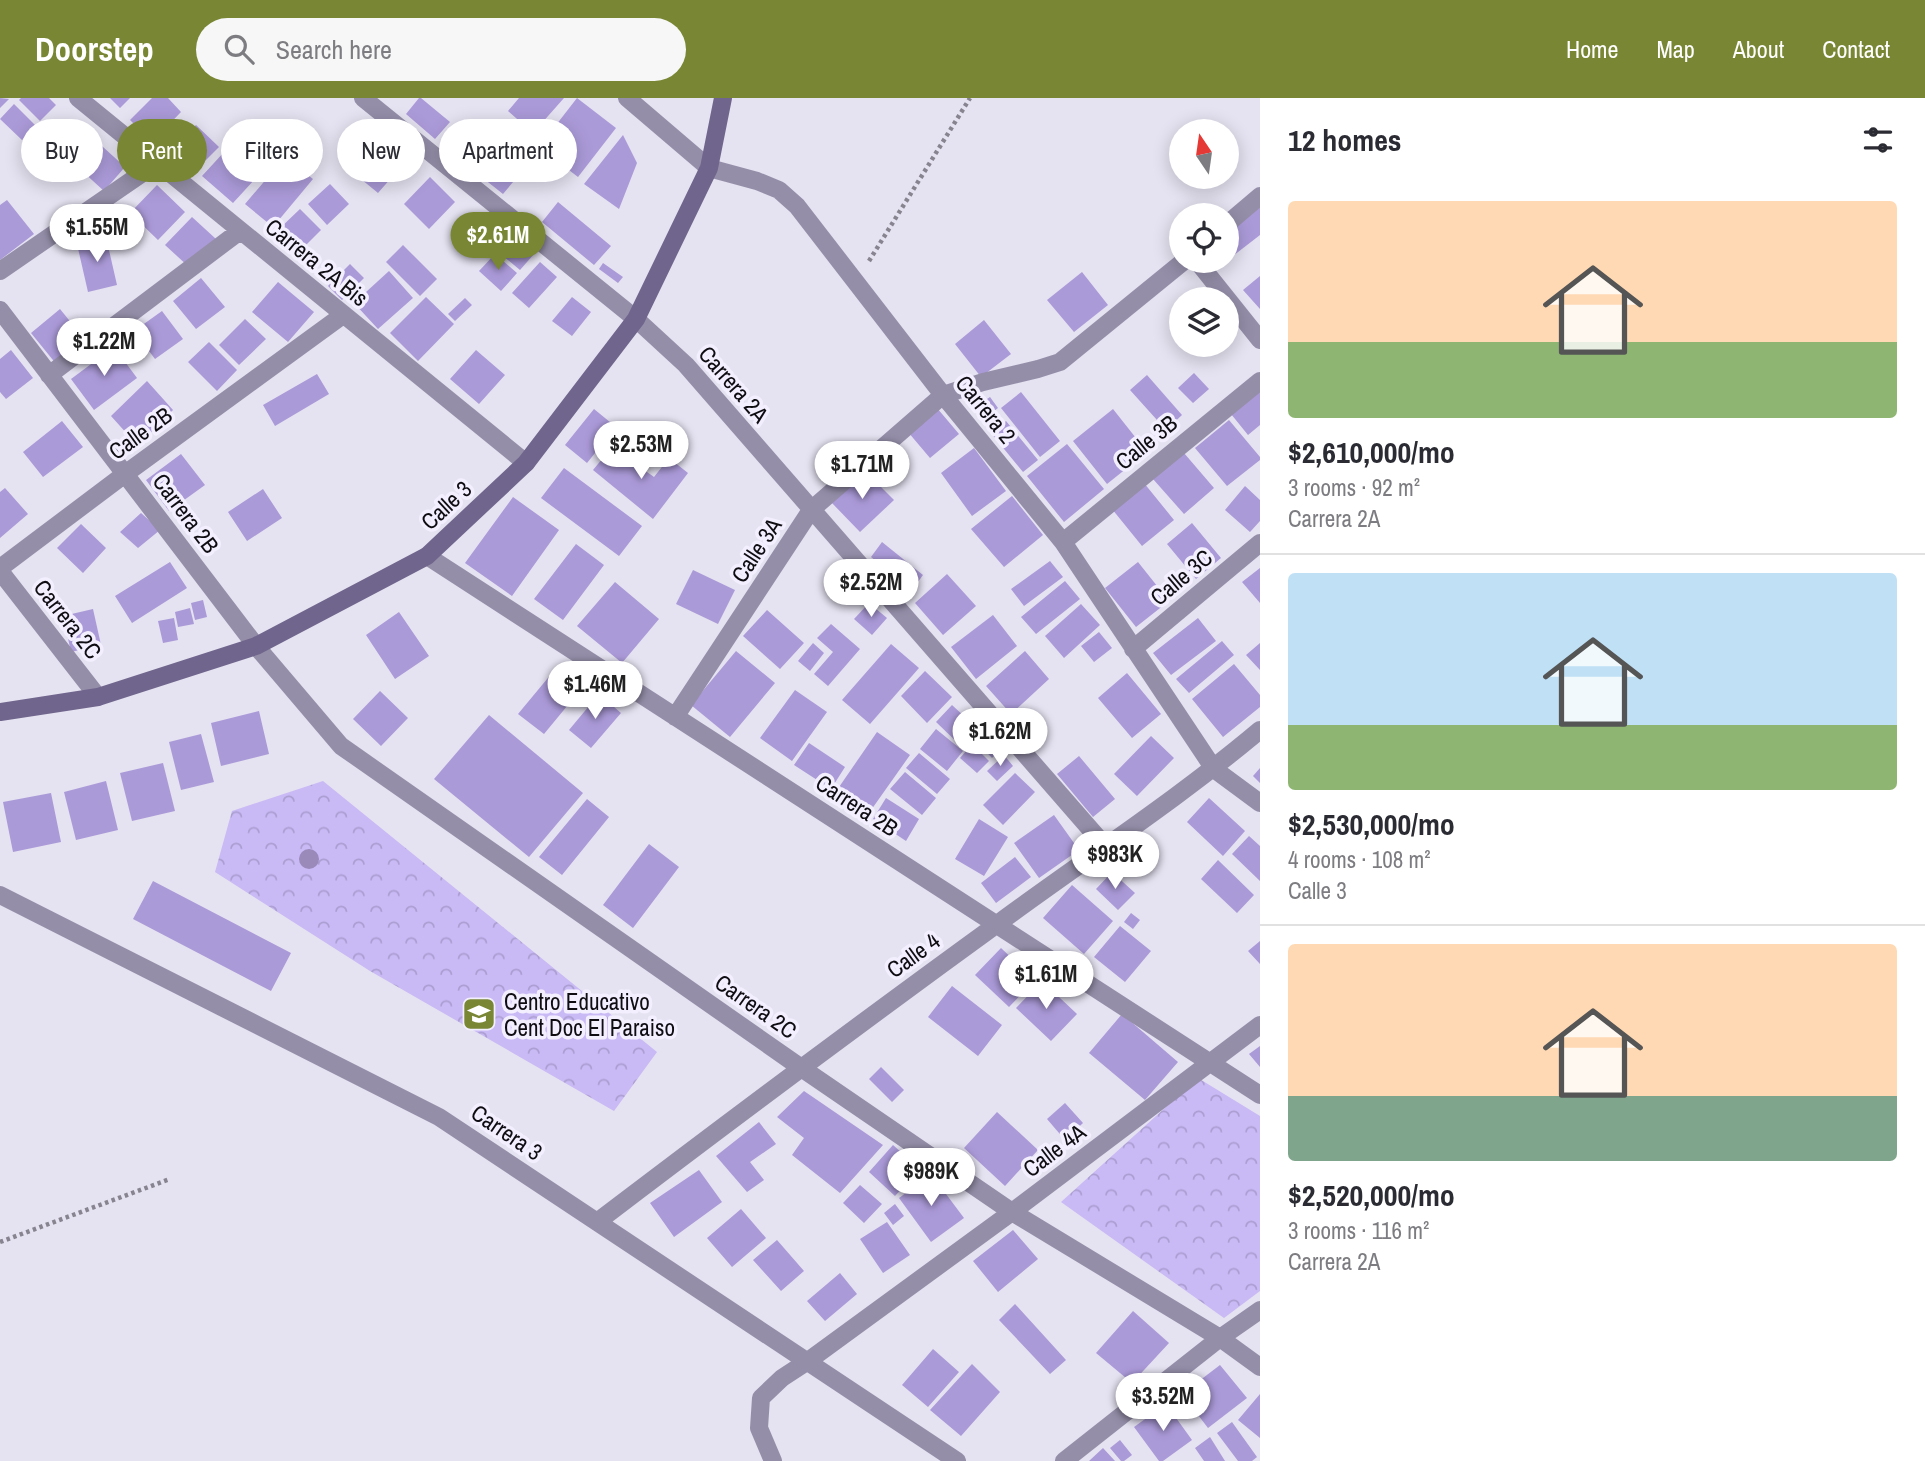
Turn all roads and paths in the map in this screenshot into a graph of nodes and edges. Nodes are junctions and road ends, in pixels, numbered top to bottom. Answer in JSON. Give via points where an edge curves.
{"nodes":[{"id":1,"x":78,"y":98,"type":"edge"},
{"id":2,"x":363,"y":98,"type":"edge"},
{"id":3,"x":627,"y":98,"type":"edge"},
{"id":4,"x":723,"y":98,"type":"edge"},
{"id":5,"x":970,"y":98,"type":"edge"},
{"id":6,"x":117,"y":130,"type":"edge"},
{"id":7,"x":709,"y":168,"type":"junction"},
{"id":8,"x":129,"y":182,"type":"edge"},
{"id":9,"x":180,"y":182,"type":"edge"},
{"id":10,"x":1260,"y":196,"type":"edge"},
{"id":11,"x":1239,"y":214,"type":"edge"},
{"id":12,"x":240,"y":231,"type":"junction"},
{"id":13,"x":0,"y":271,"type":"edge"},
{"id":14,"x":1169,"y":273,"type":"edge"},
{"id":15,"x":1207,"y":273,"type":"edge"},
{"id":16,"x":856,"y":282,"type":"junction"},
{"id":17,"x":0,"y":310,"type":"edge"},
{"id":18,"x":343,"y":314,"type":"junction"},
{"id":19,"x":636,"y":319,"type":"junction"},
{"id":20,"x":1260,"y":340,"type":"edge"},
{"id":21,"x":49,"y":374,"type":"junction"},
{"id":22,"x":1260,"y":381,"type":"edge"},
{"id":23,"x":943,"y":395,"type":"junction"},
{"id":24,"x":526,"y":463,"type":"junction"},
{"id":25,"x":125,"y":474,"type":"junction"},
{"id":26,"x":811,"y":510,"type":"junction"},
{"id":27,"x":1063,"y":542,"type":"junction"},
{"id":28,"x":1260,"y":543,"type":"edge"},
{"id":29,"x":427,"y":556,"type":"junction"},
{"id":30,"x":0,"y":570,"type":"edge"},
{"id":31,"x":256,"y":646,"type":"junction"},
{"id":32,"x":1133,"y":649,"type":"junction"},
{"id":33,"x":98,"y":697,"type":"junction"},
{"id":34,"x":0,"y":712,"type":"edge"},
{"id":35,"x":676,"y":717,"type":"junction"},
{"id":36,"x":1260,"y":730,"type":"edge"},
{"id":37,"x":1214,"y":769,"type":"junction"},
{"id":38,"x":1260,"y":803,"type":"edge"},
{"id":39,"x":1105,"y":846,"type":"junction"},
{"id":40,"x":0,"y":895,"type":"edge"},
{"id":41,"x":996,"y":925,"type":"junction"},
{"id":42,"x":1260,"y":1025,"type":"edge"},
{"id":43,"x":1211,"y":1063,"type":"junction"},
{"id":44,"x":800,"y":1067,"type":"junction"},
{"id":45,"x":1260,"y":1095,"type":"edge"},
{"id":46,"x":170,"y":1179,"type":"dead end"},
{"id":47,"x":1012,"y":1212,"type":"junction"},
{"id":48,"x":597,"y":1222,"type":"junction"},
{"id":49,"x":0,"y":1242,"type":"edge"},
{"id":50,"x":1260,"y":1310,"type":"edge"},
{"id":51,"x":1220,"y":1338,"type":"junction"},
{"id":52,"x":808,"y":1361,"type":"junction"},
{"id":53,"x":1260,"y":1367,"type":"edge"},
{"id":54,"x":773,"y":1461,"type":"edge"},
{"id":55,"x":957,"y":1461,"type":"edge"},
{"id":56,"x":1064,"y":1461,"type":"edge"}],
"edges":[{"from":1,"to":6,"type":"street","name":"Carrera 2A Bis"},
{"from":2,"to":19,"type":"street","name":"Carrera 2A"},
{"from":3,"to":7,"type":"street","name":"Carrera 2"},
{"from":4,"to":7,"type":"main road","name":"Calle 3"},
{"from":5,"to":16,"type":"path"},
{"from":7,"to":16,"type":"street","name":"Carrera 2","via":[[779,190],[797,206]]},
{"from":7,"to":19,"type":"main road","name":"Calle 3"},
{"from":8,"to":13,"type":"street"},
{"from":9,"to":12,"type":"street","name":"Carrera 2A Bis"},
{"from":10,"to":11,"type":"street"},
{"from":12,"to":18,"type":"street","name":"Carrera 2A Bis"},
{"from":12,"to":21,"type":"street"},
{"from":14,"to":23,"type":"street","name":"Calle 3A","via":[[1060,362]]},
{"from":15,"to":20,"type":"street"},
{"from":16,"to":23,"type":"street","name":"Carrera 2"},
{"from":17,"to":21,"type":"street","name":"Carrera 2B"},
{"from":18,"to":24,"type":"street","name":"Carrera 2A Bis"},
{"from":18,"to":25,"type":"street","name":"Calle 2B"},
{"from":19,"to":24,"type":"main road","name":"Calle 3"},
{"from":19,"to":26,"type":"street","name":"Carrera 2A","via":[[686,365]]},
{"from":21,"to":25,"type":"street","name":"Carrera 2B"},
{"from":22,"to":27,"type":"street","name":"Calle 3B"},
{"from":23,"to":26,"type":"street","name":"Calle 3A"},
{"from":23,"to":27,"type":"street","name":"Carrera 2"},
{"from":24,"to":29,"type":"main road","name":"Calle 3"},
{"from":25,"to":30,"type":"street","name":"Calle 2B"},
{"from":25,"to":31,"type":"street","name":"Carrera 2B"},
{"from":26,"to":35,"type":"street","name":"Calle 3A"},
{"from":26,"to":39,"type":"street","name":"Carrera 2A"},
{"from":27,"to":32,"type":"street","name":"Carrera 2"},
{"from":28,"to":32,"type":"street","name":"Calle 3C"},
{"from":29,"to":31,"type":"main road","name":"Calle 3"},
{"from":29,"to":35,"type":"street","name":"Carrera 2B"},
{"from":30,"to":33,"type":"street","name":"Carrera 2C"},
{"from":31,"to":33,"type":"main road","name":"Calle 3"},
{"from":31,"to":44,"type":"street","name":"Carrera 2C","via":[[341,746]]},
{"from":32,"to":37,"type":"street","name":"Carrera 2"},
{"from":33,"to":34,"type":"main road","name":"Calle 3"},
{"from":35,"to":41,"type":"street","name":"Carrera 2B"},
{"from":36,"to":37,"type":"street","name":"Calle 4"},
{"from":37,"to":38,"type":"street","name":"Carrera 2"},
{"from":37,"to":39,"type":"street","name":"Calle 4"},
{"from":39,"to":41,"type":"street","name":"Calle 4"},
{"from":40,"to":48,"type":"street","name":"Carrera 3","via":[[428,1111]]},
{"from":41,"to":43,"type":"street","name":"Carrera 2B"},
{"from":41,"to":44,"type":"street","name":"Calle 4"},
{"from":42,"to":43,"type":"street","name":"Calle 4A"},
{"from":43,"to":45,"type":"street","name":"Carrera 2B"},
{"from":43,"to":47,"type":"street","name":"Calle 4A"},
{"from":44,"to":47,"type":"street","name":"Carrera 2C"},
{"from":44,"to":48,"type":"street","name":"Calle 4"},
{"from":46,"to":49,"type":"path"},
{"from":47,"to":51,"type":"street","name":"Carrera 2C"},
{"from":47,"to":52,"type":"street","name":"Calle 4A"},
{"from":48,"to":52,"type":"street","name":"Carrera 3"},
{"from":50,"to":51,"type":"street"},
{"from":51,"to":53,"type":"street","name":"Carrera 2C"},
{"from":51,"to":56,"type":"street"},
{"from":52,"to":54,"type":"street","name":"Calle 4A","via":[[761,1398],[759,1428]]},
{"from":52,"to":55,"type":"street","name":"Carrera 3"}]}
